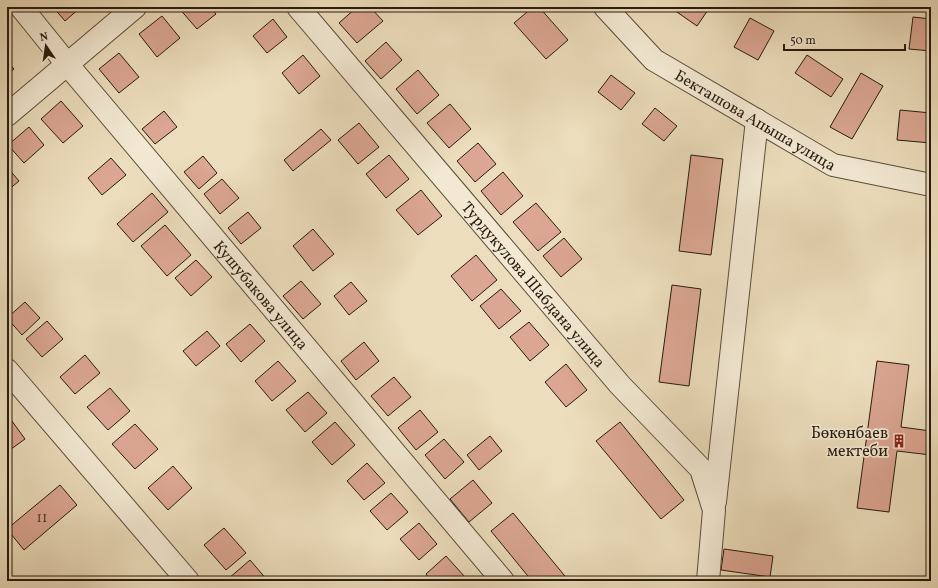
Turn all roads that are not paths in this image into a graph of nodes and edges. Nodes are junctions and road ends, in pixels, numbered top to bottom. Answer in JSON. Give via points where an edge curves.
{"nodes":[{"id":1,"x":21,"y":7,"type":"edge"},
{"id":2,"x":135,"y":7,"type":"edge"},
{"id":3,"x":298,"y":7,"type":"edge"},
{"id":4,"x":605,"y":7,"type":"edge"},
{"id":5,"x":67,"y":64,"type":"junction"},
{"id":6,"x":7,"y":115,"type":"edge"},
{"id":7,"x":757,"y":120,"type":"junction"},
{"id":8,"x":931,"y":185,"type":"edge"},
{"id":9,"x":7,"y":370,"type":"edge"},
{"id":10,"x":714,"y":510,"type":"junction"},
{"id":11,"x":188,"y":581,"type":"edge"},
{"id":12,"x":502,"y":581,"type":"edge"},
{"id":13,"x":708,"y":581,"type":"edge"}],
"edges":[{"from":1,"to":5,"type":"street","name":"Кушубакова улица"},
{"from":2,"to":5,"type":"street"},
{"from":3,"to":10,"type":"street","name":"Турдукулова Шабдана улица","via":[[620,385],[701,469]]},
{"from":4,"to":7,"type":"street","name":"Бекташова Апыша улица","via":[[654,60]]},
{"from":5,"to":6,"type":"street"},
{"from":5,"to":12,"type":"street","name":"Кушубакова улица"},
{"from":7,"to":8,"type":"street","name":"Бекташова Апыша улица","via":[[833,165]]},
{"from":7,"to":10,"type":"street"},
{"from":9,"to":11,"type":"street"},
{"from":10,"to":13,"type":"street","name":"Турдукулова Шабдана улица"}]}
